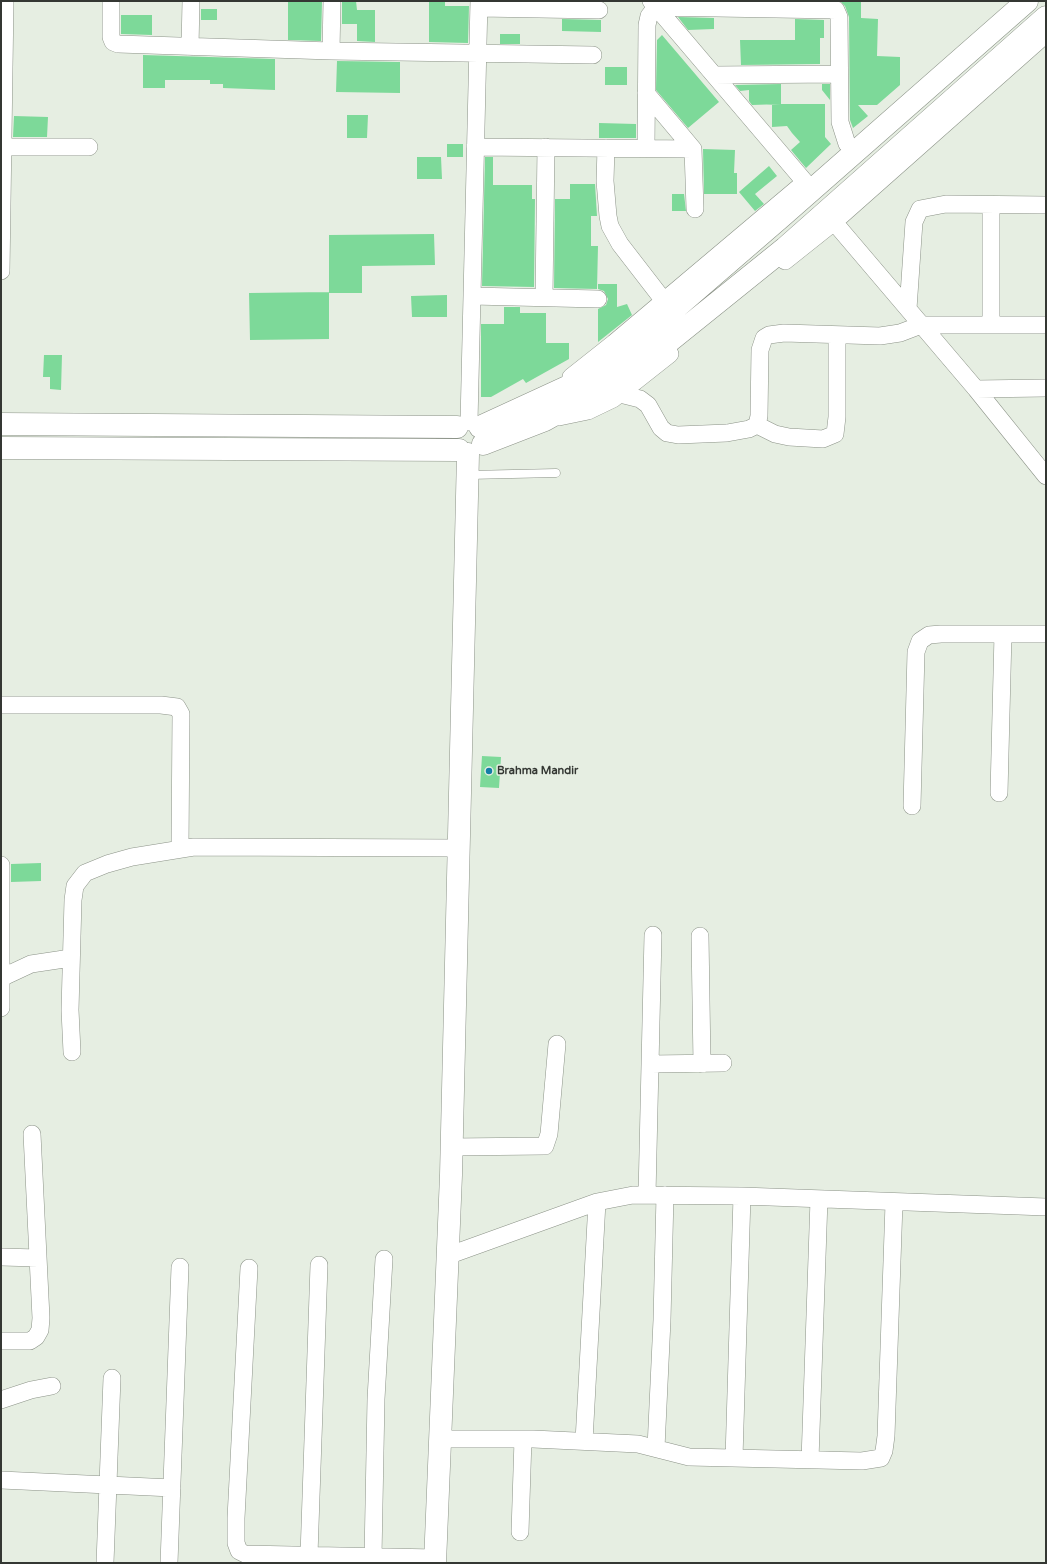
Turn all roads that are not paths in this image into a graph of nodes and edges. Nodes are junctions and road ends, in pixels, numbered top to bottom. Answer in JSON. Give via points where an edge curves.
{"nodes":[{"id":1,"x":5,"y":1,"type":"edge"},
{"id":2,"x":111,"y":1,"type":"edge"},
{"id":3,"x":191,"y":1,"type":"edge"},
{"id":4,"x":332,"y":1,"type":"edge"},
{"id":5,"x":1010,"y":1,"type":"edge"},
{"id":6,"x":1027,"y":1,"type":"edge"},
{"id":7,"x":479,"y":4,"type":"edge"},
{"id":8,"x":653,"y":4,"type":"edge"},
{"id":9,"x":599,"y":10,"type":"dead end"},
{"id":10,"x":1046,"y":17,"type":"edge"},
{"id":11,"x":1046,"y":34,"type":"edge"},
{"id":12,"x":190,"y":47,"type":"junction"},
{"id":13,"x":331,"y":51,"type":"junction"},
{"id":14,"x":477,"y":54,"type":"junction"},
{"id":15,"x":593,"y":55,"type":"dead end"},
{"id":16,"x":839,"y":74,"type":"junction"},
{"id":17,"x":714,"y":76,"type":"junction"},
{"id":18,"x":646,"y":93,"type":"junction"},
{"id":19,"x":847,"y":144,"type":"junction"},
{"id":20,"x":4,"y":147,"type":"junction"},
{"id":21,"x":89,"y":147,"type":"dead end"},
{"id":22,"x":476,"y":147,"type":"junction"},
{"id":23,"x":546,"y":147,"type":"junction"},
{"id":24,"x":606,"y":148,"type":"junction"},
{"id":25,"x":646,"y":148,"type":"junction"},
{"id":26,"x":693,"y":150,"type":"junction"},
{"id":27,"x":805,"y":182,"type":"junction"},
{"id":28,"x":991,"y":205,"type":"junction"},
{"id":29,"x":1046,"y":205,"type":"edge"},
{"id":30,"x":695,"y":209,"type":"dead end"},
{"id":31,"x":834,"y":222,"type":"junction"},
{"id":32,"x":1,"y":271,"type":"edge"},
{"id":33,"x":472,"y":296,"type":"junction"},
{"id":34,"x":544,"y":298,"type":"junction"},
{"id":35,"x":598,"y":299,"type":"dead end"},
{"id":36,"x":664,"y":301,"type":"junction"},
{"id":37,"x":908,"y":309,"type":"junction"},
{"id":38,"x":921,"y":325,"type":"junction"},
{"id":39,"x":991,"y":325,"type":"junction"},
{"id":40,"x":1046,"y":325,"type":"edge"},
{"id":41,"x":837,"y":335,"type":"junction"},
{"id":42,"x":1046,"y":388,"type":"edge"},
{"id":43,"x":976,"y":389,"type":"junction"},
{"id":44,"x":620,"y":394,"type":"junction"},
{"id":45,"x":547,"y":395,"type":"junction"},
{"id":46,"x":544,"y":420,"type":"junction"},
{"id":47,"x":1,"y":424,"type":"edge"},
{"id":48,"x":757,"y":425,"type":"junction"},
{"id":49,"x":469,"y":443,"type":"junction"},
{"id":50,"x":1,"y":448,"type":"edge"},
{"id":51,"x":556,"y":473,"type":"dead end"},
{"id":52,"x":1046,"y":476,"type":"edge"},
{"id":53,"x":1003,"y":634,"type":"junction"},
{"id":54,"x":1046,"y":634,"type":"edge"},
{"id":55,"x":1,"y":705,"type":"edge"},
{"id":56,"x":999,"y":793,"type":"dead end"},
{"id":57,"x":912,"y":806,"type":"dead end"},
{"id":58,"x":459,"y":848,"type":"junction"},
{"id":59,"x":180,"y":849,"type":"junction"},
{"id":60,"x":1,"y":864,"type":"edge"},
{"id":61,"x":653,"y":935,"type":"dead end"},
{"id":62,"x":700,"y":936,"type":"dead end"},
{"id":63,"x":72,"y":958,"type":"junction"},
{"id":64,"x":1,"y":978,"type":"edge"},
{"id":65,"x":1,"y":1008,"type":"edge"},
{"id":66,"x":557,"y":1044,"type":"dead end"},
{"id":67,"x":72,"y":1052,"type":"dead end"},
{"id":68,"x":723,"y":1063,"type":"dead end"},
{"id":69,"x":651,"y":1064,"type":"junction"},
{"id":70,"x":702,"y":1064,"type":"junction"},
{"id":71,"x":32,"y":1134,"type":"dead end"},
{"id":72,"x":451,"y":1147,"type":"junction"},
{"id":73,"x":647,"y":1195,"type":"junction"},
{"id":74,"x":665,"y":1195,"type":"junction"},
{"id":75,"x":742,"y":1196,"type":"junction"},
{"id":76,"x":819,"y":1199,"type":"junction"},
{"id":77,"x":597,"y":1202,"type":"junction"},
{"id":78,"x":894,"y":1203,"type":"junction"},
{"id":79,"x":1046,"y":1207,"type":"edge"},
{"id":80,"x":447,"y":1256,"type":"junction"},
{"id":81,"x":1,"y":1257,"type":"edge"},
{"id":82,"x":38,"y":1258,"type":"junction"},
{"id":83,"x":384,"y":1259,"type":"dead end"},
{"id":84,"x":319,"y":1265,"type":"dead end"},
{"id":85,"x":180,"y":1268,"type":"dead end"},
{"id":86,"x":249,"y":1268,"type":"dead end"},
{"id":87,"x":1,"y":1341,"type":"edge"},
{"id":88,"x":112,"y":1378,"type":"dead end"},
{"id":89,"x":52,"y":1386,"type":"dead end"},
{"id":90,"x":1,"y":1400,"type":"edge"},
{"id":91,"x":440,"y":1439,"type":"junction"},
{"id":92,"x":523,"y":1439,"type":"junction"},
{"id":93,"x":584,"y":1441,"type":"junction"},
{"id":94,"x":656,"y":1448,"type":"junction"},
{"id":95,"x":734,"y":1458,"type":"junction"},
{"id":96,"x":810,"y":1460,"type":"junction"},
{"id":97,"x":1,"y":1480,"type":"edge"},
{"id":98,"x":108,"y":1485,"type":"junction"},
{"id":99,"x":172,"y":1488,"type":"junction"},
{"id":100,"x":520,"y":1532,"type":"dead end"},
{"id":101,"x":239,"y":1556,"type":"edge"},
{"id":102,"x":373,"y":1557,"type":"junction"},
{"id":103,"x":298,"y":1558,"type":"edge"},
{"id":104,"x":435,"y":1561,"type":"edge"},
{"id":105,"x":105,"y":1563,"type":"edge"},
{"id":106,"x":169,"y":1563,"type":"edge"}],
"edges":[{"from":1,"to":20,"type":"street"},
{"from":2,"to":12,"type":"street","via":[[110,28],[113,42]]},
{"from":3,"to":12,"type":"street"},
{"from":4,"to":13,"type":"street"},
{"from":5,"to":19,"type":"street"},
{"from":6,"to":45,"type":"main road","via":[[619,357],[580,381]]},
{"from":7,"to":9,"type":"street"},
{"from":7,"to":14,"type":"street"},
{"from":8,"to":16,"type":"street","via":[[834,9],[839,18]]},
{"from":8,"to":17,"type":"street"},
{"from":8,"to":18,"type":"street","via":[[647,25]]},
{"from":10,"to":46,"type":"main road","via":[[785,248],[651,356]]},
{"from":11,"to":31,"type":"street"},
{"from":12,"to":13,"type":"street"},
{"from":13,"to":14,"type":"street"},
{"from":14,"to":15,"type":"street"},
{"from":14,"to":22,"type":"street"},
{"from":16,"to":17,"type":"street"},
{"from":16,"to":19,"type":"street","via":[[840,122]]},
{"from":17,"to":27,"type":"street"},
{"from":18,"to":25,"type":"street"},
{"from":18,"to":26,"type":"street"},
{"from":19,"to":27,"type":"street"},
{"from":20,"to":21,"type":"street"},
{"from":20,"to":32,"type":"street"},
{"from":22,"to":23,"type":"street"},
{"from":22,"to":33,"type":"street"},
{"from":23,"to":24,"type":"street"},
{"from":23,"to":34,"type":"street"},
{"from":24,"to":25,"type":"street"},
{"from":24,"to":36,"type":"street","via":[[605,181],[610,226],[620,244]]},
{"from":25,"to":26,"type":"street"},
{"from":26,"to":30,"type":"street"},
{"from":27,"to":36,"type":"street"},
{"from":28,"to":29,"type":"street"},
{"from":28,"to":37,"type":"street","via":[[946,204],[920,209],[914,222]]},
{"from":28,"to":39,"type":"street"},
{"from":31,"to":37,"type":"street"},
{"from":31,"to":44,"type":"street"},
{"from":33,"to":34,"type":"street"},
{"from":33,"to":49,"type":"street"},
{"from":34,"to":35,"type":"street"},
{"from":36,"to":45,"type":"street","via":[[614,344]]},
{"from":37,"to":38,"type":"street"},
{"from":38,"to":39,"type":"street"},
{"from":38,"to":41,"type":"street","via":[[900,333],[880,336]]},
{"from":38,"to":43,"type":"street"},
{"from":39,"to":40,"type":"street"},
{"from":41,"to":48,"type":"street","via":[[775,333],[764,338],[760,350]]},
{"from":41,"to":48,"type":"street","via":[[835,434],[823,439],[790,437],[775,434]]},
{"from":42,"to":43,"type":"street"},
{"from":43,"to":52,"type":"street"},
{"from":44,"to":46,"type":"street","via":[[588,411]]},
{"from":44,"to":48,"type":"street","via":[[640,399],[648,405],[661,428],[667,433],[727,433]]},
{"from":45,"to":49,"type":"main road"},
{"from":46,"to":49,"type":"main road"},
{"from":47,"to":49,"type":"main road"},
{"from":49,"to":50,"type":"main road"},
{"from":49,"to":51,"type":"lane"},
{"from":49,"to":58,"type":"main road"},
{"from":53,"to":54,"type":"street"},
{"from":53,"to":56,"type":"street"},
{"from":53,"to":57,"type":"street","via":[[940,634],[929,635],[920,641],[916,652]]},
{"from":55,"to":59,"type":"street","via":[[177,707],[181,714]]},
{"from":58,"to":59,"type":"street"},
{"from":58,"to":72,"type":"main road"},
{"from":59,"to":63,"type":"street","via":[[132,857],[85,873],[75,886]]},
{"from":60,"to":64,"type":"street"},
{"from":61,"to":69,"type":"street"},
{"from":62,"to":70,"type":"street"},
{"from":63,"to":64,"type":"street","via":[[31,964]]},
{"from":63,"to":67,"type":"street"},
{"from":64,"to":65,"type":"street"},
{"from":66,"to":72,"type":"street","via":[[549,1134],[545,1146]]},
{"from":68,"to":70,"type":"street"},
{"from":69,"to":70,"type":"street"},
{"from":69,"to":73,"type":"street"},
{"from":71,"to":82,"type":"street"},
{"from":72,"to":80,"type":"main road"},
{"from":73,"to":74,"type":"street"},
{"from":73,"to":77,"type":"street"},
{"from":74,"to":75,"type":"street"},
{"from":74,"to":94,"type":"street"},
{"from":75,"to":76,"type":"street"},
{"from":75,"to":95,"type":"street"},
{"from":76,"to":78,"type":"street"},
{"from":76,"to":96,"type":"street"},
{"from":77,"to":80,"type":"street"},
{"from":77,"to":93,"type":"street"},
{"from":78,"to":79,"type":"street"},
{"from":78,"to":96,"type":"street","via":[[884,1451],[881,1458],[872,1461]]},
{"from":80,"to":91,"type":"main road"},
{"from":81,"to":82,"type":"street"},
{"from":82,"to":87,"type":"street","via":[[40,1330],[36,1337],[30,1340]]},
{"from":83,"to":102,"type":"street","via":[[376,1399]]},
{"from":84,"to":103,"type":"street"},
{"from":85,"to":99,"type":"street"},
{"from":86,"to":101,"type":"street","via":[[236,1518]]},
{"from":88,"to":98,"type":"street"},
{"from":89,"to":90,"type":"street"},
{"from":91,"to":92,"type":"street"},
{"from":91,"to":104,"type":"main road"},
{"from":92,"to":93,"type":"street"},
{"from":92,"to":100,"type":"street"},
{"from":93,"to":94,"type":"street","via":[[638,1444]]},
{"from":94,"to":95,"type":"street","via":[[688,1457]]},
{"from":95,"to":96,"type":"street"},
{"from":97,"to":98,"type":"street"},
{"from":98,"to":99,"type":"street"},
{"from":98,"to":105,"type":"street"},
{"from":99,"to":106,"type":"street"},
{"from":101,"to":103,"type":"street","via":[[245,1554]]},
{"from":102,"to":103,"type":"street"},
{"from":102,"to":104,"type":"street"}]}
